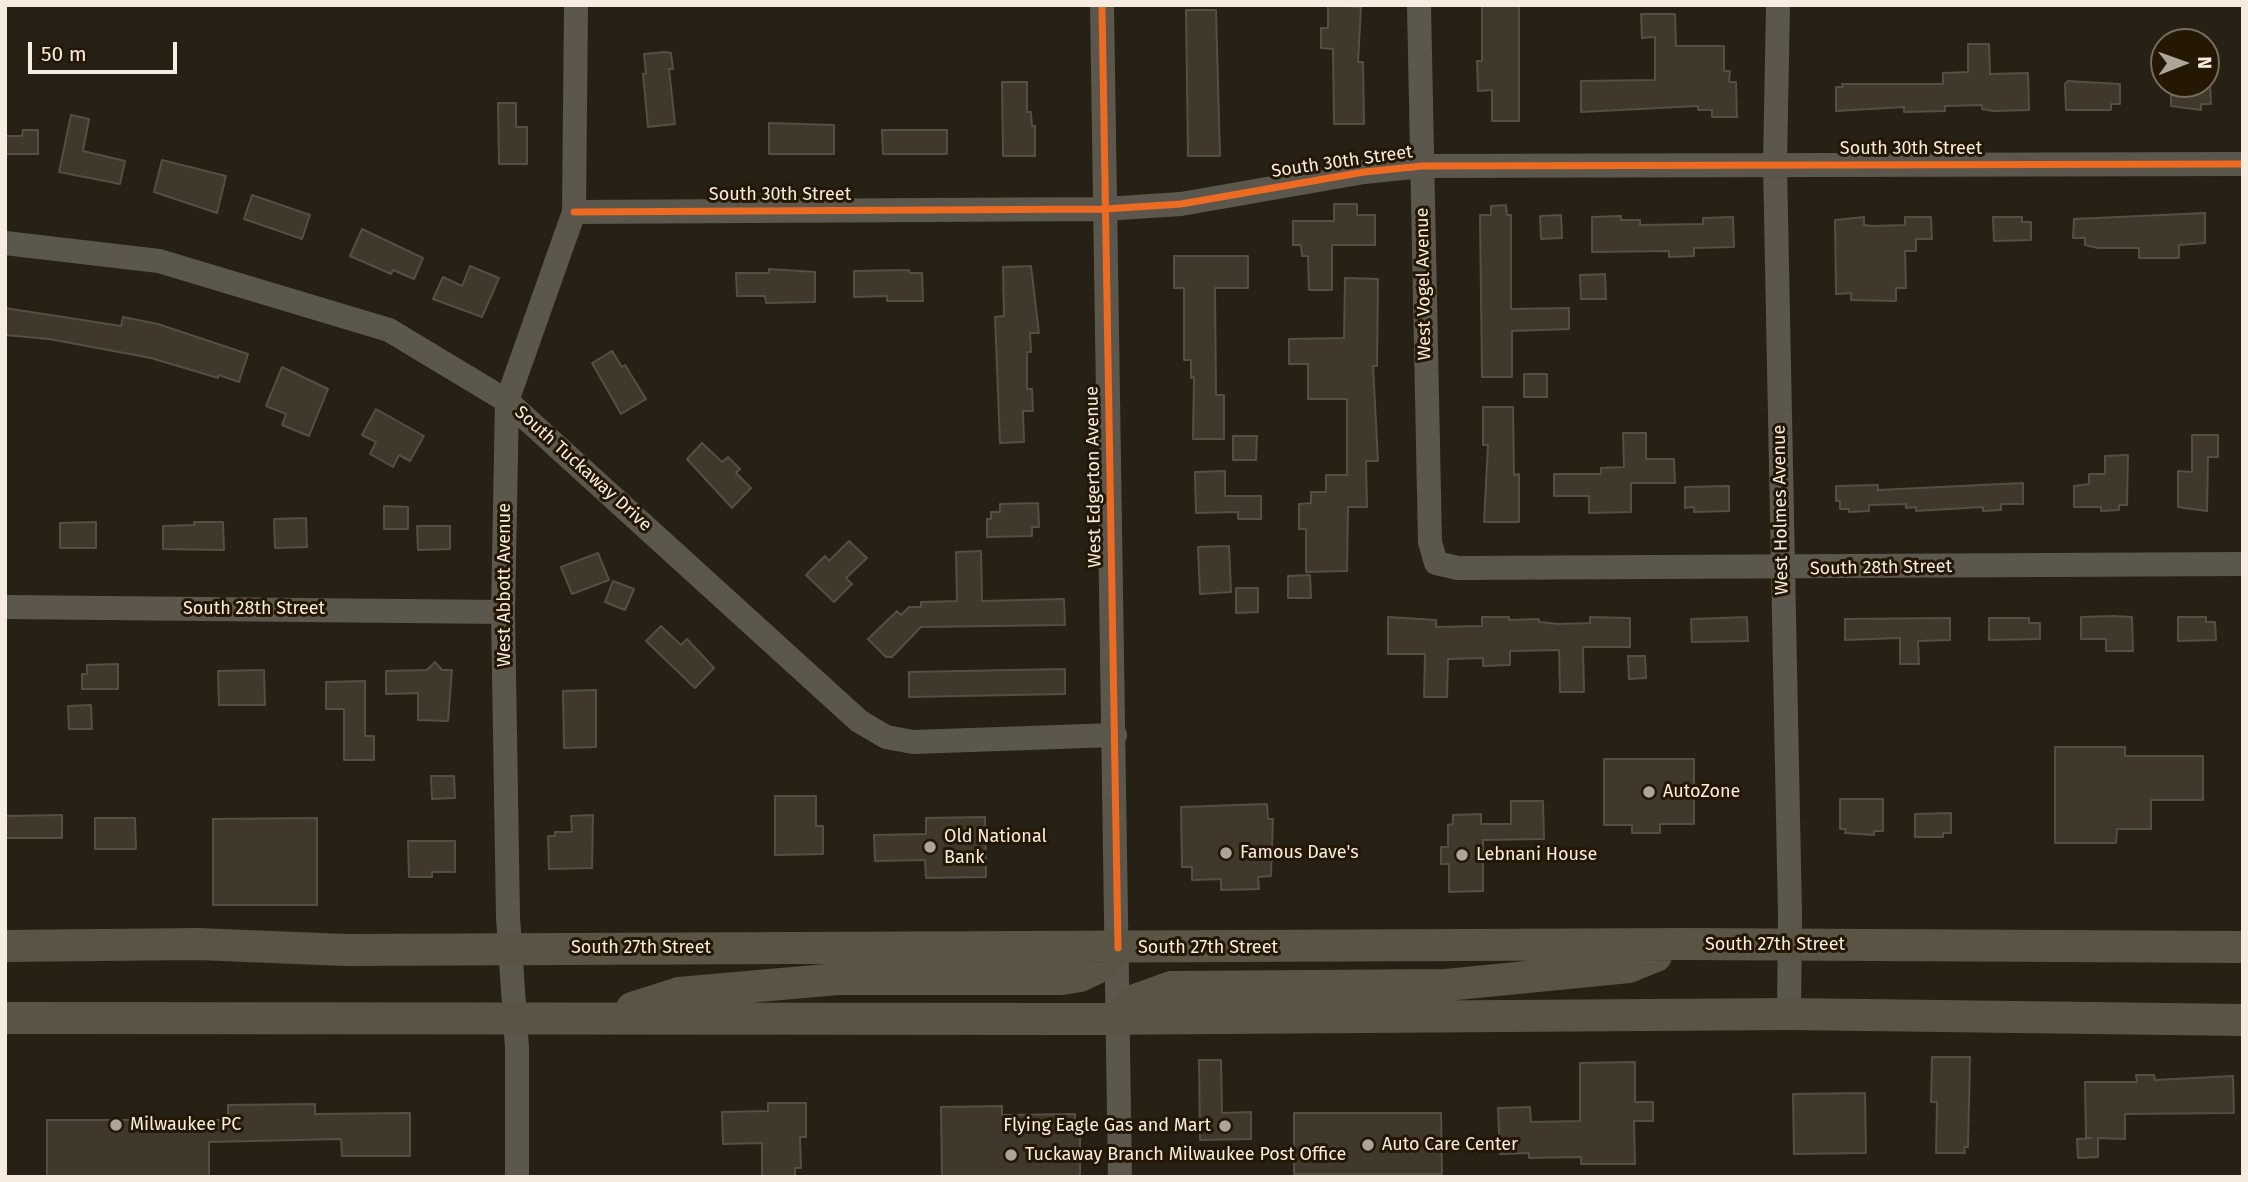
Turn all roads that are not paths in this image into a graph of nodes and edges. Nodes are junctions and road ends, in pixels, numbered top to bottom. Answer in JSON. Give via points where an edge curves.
{"nodes":[{"id":1,"x":576,"y":5,"type":"edge"},
{"id":2,"x":1102,"y":5,"type":"edge"},
{"id":3,"x":1419,"y":5,"type":"edge"},
{"id":4,"x":1778,"y":5,"type":"edge"},
{"id":5,"x":2243,"y":164,"type":"edge"},
{"id":6,"x":1775,"y":165,"type":"junction"},
{"id":7,"x":1422,"y":166,"type":"junction"},
{"id":8,"x":1105,"y":209,"type":"junction"},
{"id":9,"x":574,"y":212,"type":"junction"},
{"id":10,"x":5,"y":243,"type":"edge"},
{"id":11,"x":507,"y":401,"type":"junction"},
{"id":12,"x":1436,"y":563,"type":"joint"},
{"id":13,"x":2243,"y":564,"type":"edge"},
{"id":14,"x":1782,"y":569,"type":"junction"},
{"id":15,"x":5,"y":607,"type":"edge"},
{"id":16,"x":503,"y":612,"type":"junction"},
{"id":17,"x":1115,"y":735,"type":"junction"},
{"id":18,"x":1687,"y":944,"type":"junction"},
{"id":19,"x":1790,"y":945,"type":"junction"},
{"id":20,"x":5,"y":946,"type":"edge"},
{"id":21,"x":2243,"y":947,"type":"edge"},
{"id":22,"x":510,"y":948,"type":"junction"},
{"id":23,"x":1118,"y":948,"type":"junction"},
{"id":24,"x":1789,"y":1014,"type":"junction"},
{"id":25,"x":515,"y":1017,"type":"junction"},
{"id":26,"x":604,"y":1017,"type":"junction"},
{"id":27,"x":5,"y":1018,"type":"edge"},
{"id":28,"x":1118,"y":1019,"type":"junction"},
{"id":29,"x":2243,"y":1020,"type":"edge"},
{"id":30,"x":517,"y":1177,"type":"edge"},
{"id":31,"x":1120,"y":1177,"type":"edge"}],
"edges":[{"from":1,"to":9,"type":"street","name":"West Abbott Avenue"},
{"from":2,"to":8,"type":"street","name":"West Edgerton Avenue"},
{"from":3,"to":7,"type":"street","name":"West Vogel Avenue"},
{"from":4,"to":6,"type":"street","name":"West Holmes Avenue"},
{"from":5,"to":6,"type":"street","name":"South 30th Street"},
{"from":6,"to":7,"type":"street","name":"South 30th Street"},
{"from":6,"to":14,"type":"street","name":"West Holmes Avenue"},
{"from":7,"to":8,"type":"street","name":"South 30th Street","via":[[1181,204]]},
{"from":7,"to":12,"type":"street","name":"West Vogel Avenue","via":[[1430,542]]},
{"from":8,"to":9,"type":"street","name":"South 30th Street"},
{"from":8,"to":17,"type":"street","name":"West Edgerton Avenue"},
{"from":9,"to":11,"type":"street","name":"West Abbott Avenue"},
{"from":10,"to":11,"type":"street","name":"South Tuckaway Drive","via":[[159,261],[389,330]]},
{"from":11,"to":16,"type":"street","name":"West Abbott Avenue"},
{"from":11,"to":17,"type":"street","name":"South Tuckaway Drive","via":[[859,722],[886,737],[913,742]]},
{"from":12,"to":14,"type":"street","name":"South 28th Street","via":[[1458,568]]},
{"from":13,"to":14,"type":"street","name":"South 28th Street"},
{"from":14,"to":19,"type":"street","name":"West Holmes Avenue"},
{"from":15,"to":16,"type":"street","name":"South 28th Street"},
{"from":16,"to":22,"type":"street","name":"West Abbott Avenue"},
{"from":17,"to":23,"type":"street","name":"West Edgerton Avenue"},
{"from":18,"to":19,"type":"main road","name":"South 27th Street"},
{"from":18,"to":23,"type":"main road","name":"South 27th Street"},
{"from":18,"to":28,"type":"main road","via":[[1629,967],[1446,985],[1171,987],[1135,1000]]},
{"from":19,"to":21,"type":"main road","name":"South 27th Street"},
{"from":19,"to":24,"type":"street","name":"West Holmes Avenue"},
{"from":20,"to":22,"type":"main road","name":"South 27th Street"},
{"from":22,"to":23,"type":"main road","name":"South 27th Street"},
{"from":22,"to":25,"type":"street","name":"West Abbott Avenue"},
{"from":23,"to":26,"type":"main road","via":[[1101,966],[1062,979],[825,980],[680,993]]},
{"from":23,"to":28,"type":"street","name":"West Edgerton Avenue"},
{"from":24,"to":28,"type":"main road"},
{"from":24,"to":29,"type":"main road"},
{"from":25,"to":26,"type":"main road"},
{"from":25,"to":27,"type":"main road"},
{"from":25,"to":30,"type":"street","name":"West Abbott Avenue"},
{"from":26,"to":28,"type":"main road"},
{"from":28,"to":31,"type":"street","name":"West Edgerton Avenue"}]}
